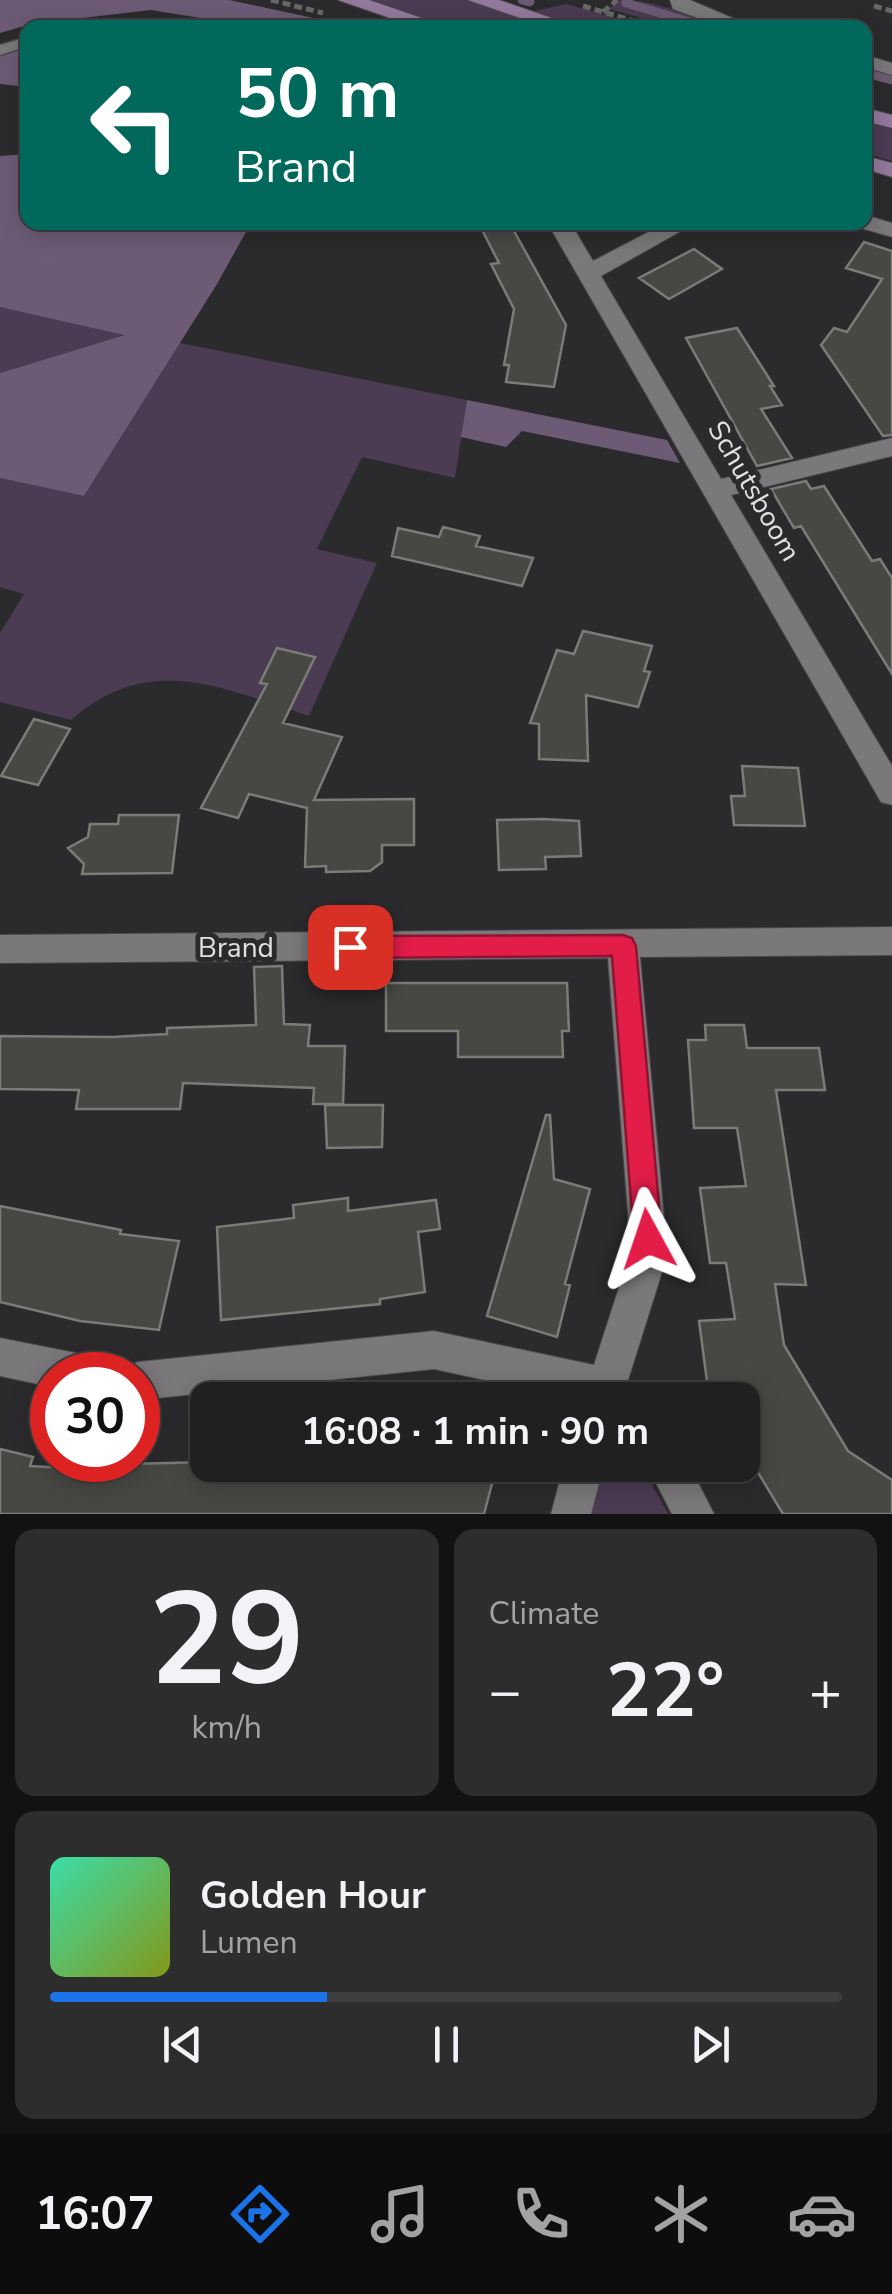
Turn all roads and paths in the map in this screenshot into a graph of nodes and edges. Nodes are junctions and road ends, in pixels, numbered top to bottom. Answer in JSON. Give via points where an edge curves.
{"nodes":[{"id":1,"x":348,"y":0,"type":"edge"},
{"id":2,"x":478,"y":0,"type":"edge"},
{"id":3,"x":617,"y":0,"type":"edge"},
{"id":4,"x":680,"y":3,"type":"edge"},
{"id":5,"x":576,"y":4,"type":"dead end"},
{"id":6,"x":874,"y":6,"type":"dead end"},
{"id":7,"x":892,"y":11,"type":"edge"},
{"id":8,"x":603,"y":12,"type":"junction"},
{"id":9,"x":414,"y":20,"type":"edge"},
{"id":10,"x":545,"y":20,"type":"edge"},
{"id":11,"x":630,"y":20,"type":"edge"},
{"id":12,"x":725,"y":20,"type":"edge"},
{"id":13,"x":563,"y":230,"type":"edge"},
{"id":14,"x":671,"y":230,"type":"edge"},
{"id":15,"x":588,"y":273,"type":"junction"},
{"id":16,"x":892,"y":447,"type":"edge"},
{"id":17,"x":716,"y":490,"type":"junction"},
{"id":18,"x":892,"y":793,"type":"edge"},
{"id":19,"x":892,"y":941,"type":"edge"},
{"id":20,"x":623,"y":946,"type":"junction"},
{"id":21,"x":0,"y":949,"type":"edge"},
{"id":22,"x":0,"y":1357,"type":"edge"},
{"id":23,"x":30,"y":1363,"type":"edge"},
{"id":24,"x":160,"y":1379,"type":"edge"},
{"id":25,"x":559,"y":1382,"type":"edge"},
{"id":26,"x":613,"y":1382,"type":"edge"},
{"id":27,"x":579,"y":1482,"type":"edge"},
{"id":28,"x":676,"y":1482,"type":"edge"},
{"id":29,"x":570,"y":1514,"type":"edge"},
{"id":30,"x":694,"y":1514,"type":"edge"}],
"edges":[{"from":1,"to":9,"type":"main road"},
{"from":2,"to":10,"type":"main road"},
{"from":3,"to":8,"type":"path"},
{"from":4,"to":12,"type":"street"},
{"from":5,"to":8,"type":"path"},
{"from":6,"to":7,"type":"path"},
{"from":8,"to":11,"type":"path"},
{"from":13,"to":15,"type":"street","name":"Schutsboom"},
{"from":14,"to":15,"type":"street"},
{"from":15,"to":17,"type":"street","name":"Schutsboom"},
{"from":16,"to":17,"type":"street"},
{"from":17,"to":18,"type":"street","name":"Schutsboom"},
{"from":19,"to":20,"type":"street","name":"Brand"},
{"from":20,"to":21,"type":"street","name":"Brand"},
{"from":20,"to":26,"type":"street","via":[[648,1239]]},
{"from":22,"to":23,"type":"street"},
{"from":24,"to":25,"type":"street","via":[[434,1350]]},
{"from":27,"to":29,"type":"street"},
{"from":28,"to":30,"type":"street"}]}
